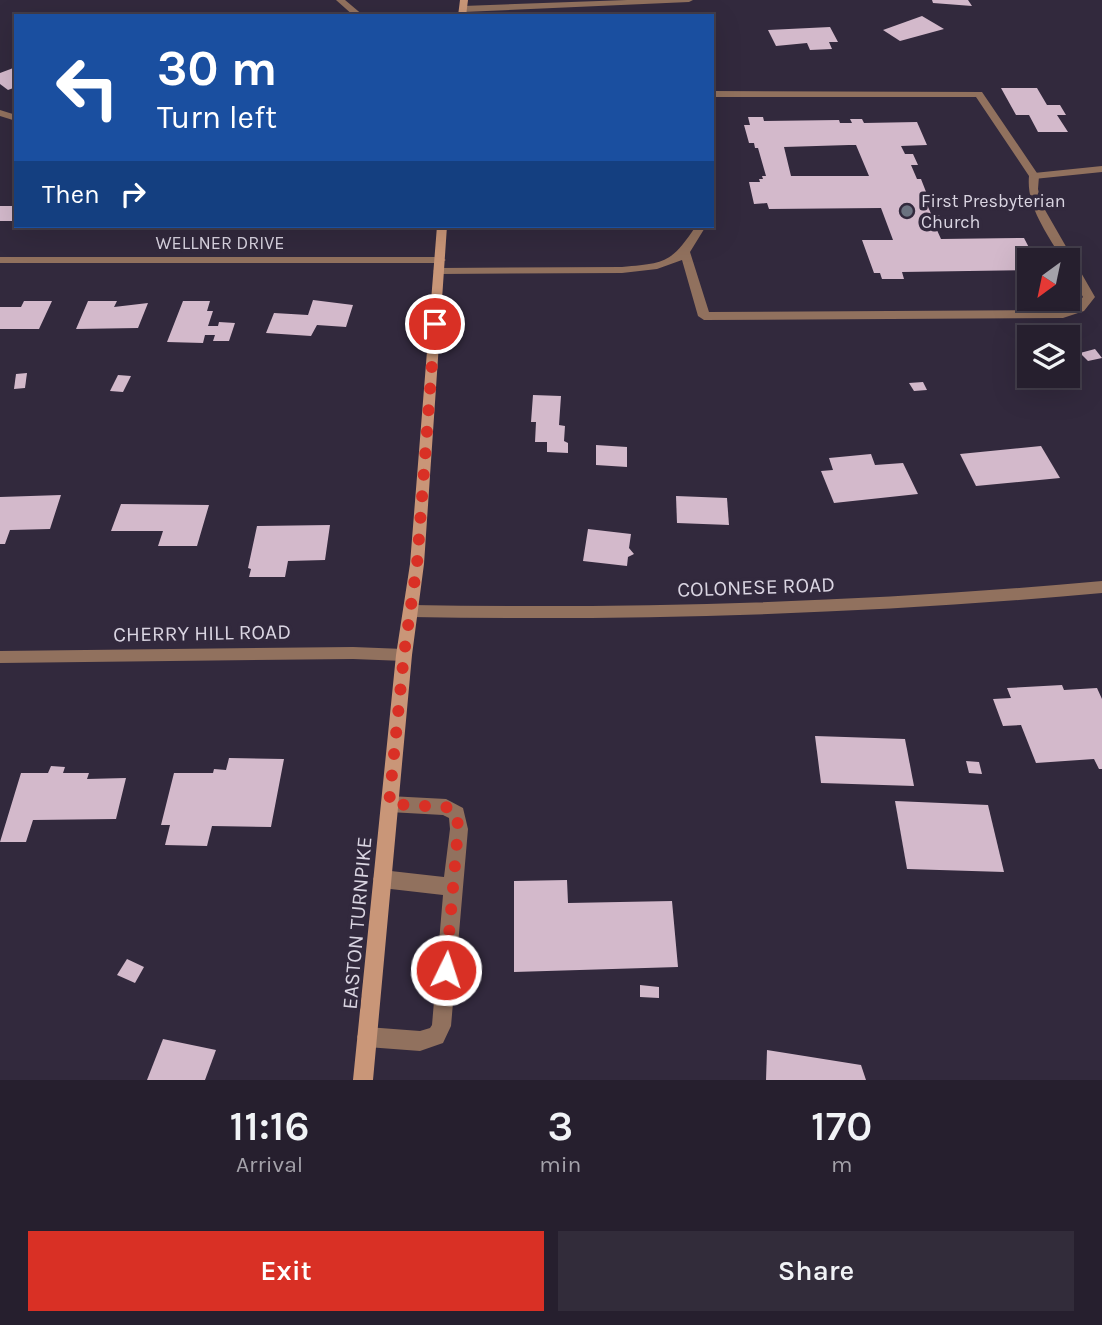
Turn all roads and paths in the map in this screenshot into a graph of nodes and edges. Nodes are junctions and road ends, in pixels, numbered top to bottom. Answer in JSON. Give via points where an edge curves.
{"nodes":[{"id":1,"x":340,"y":0,"type":"edge"},
{"id":2,"x":689,"y":0,"type":"edge"},
{"id":3,"x":463,"y":8,"type":"edge"},
{"id":4,"x":355,"y":13,"type":"edge"},
{"id":5,"x":714,"y":94,"type":"edge"},
{"id":6,"x":1102,"y":169,"type":"edge"},
{"id":7,"x":1034,"y":176,"type":"junction"},
{"id":8,"x":442,"y":228,"type":"edge"},
{"id":9,"x":700,"y":228,"type":"edge"},
{"id":10,"x":685,"y":252,"type":"junction"},
{"id":11,"x":0,"y":260,"type":"edge"},
{"id":12,"x":439,"y":265,"type":"junction"},
{"id":13,"x":1102,"y":587,"type":"edge"},
{"id":14,"x":411,"y":611,"type":"junction"},
{"id":15,"x":404,"y":654,"type":"junction"},
{"id":16,"x":0,"y":657,"type":"edge"},
{"id":17,"x":389,"y":804,"type":"junction"},
{"id":18,"x":382,"y":879,"type":"junction"},
{"id":19,"x":452,"y":887,"type":"junction"},
{"id":20,"x":367,"y":1037,"type":"junction"},
{"id":21,"x":363,"y":1080,"type":"edge"}],
"edges":[{"from":1,"to":4,"type":"street"},
{"from":2,"to":3,"type":"street"},
{"from":5,"to":7,"type":"street","via":[[979,94]]},
{"from":6,"to":7,"type":"street"},
{"from":7,"to":10,"type":"street","via":[[1036,204],[1089,297],[1080,308],[1063,314],[704,316]]},
{"from":8,"to":12,"type":"main road","name":"EASTON TURNPIKE"},
{"from":9,"to":10,"type":"street"},
{"from":10,"to":12,"type":"street","name":"WELLNER DRIVE","via":[[663,264],[622,270]]},
{"from":11,"to":12,"type":"street","name":"WELLNER DRIVE"},
{"from":12,"to":14,"type":"main road","name":"EASTON TURNPIKE"},
{"from":13,"to":14,"type":"street","name":"COLONESE ROAD","via":[[1011,596],[702,611]]},
{"from":14,"to":15,"type":"main road","name":"EASTON TURNPIKE"},
{"from":15,"to":16,"type":"street","name":"CHERRY HILL ROAD"},
{"from":15,"to":17,"type":"main road","name":"EASTON TURNPIKE"},
{"from":17,"to":18,"type":"main road","name":"EASTON TURNPIKE"},
{"from":17,"to":19,"type":"street","via":[[446,807],[457,814]]},
{"from":18,"to":19,"type":"street"},
{"from":18,"to":20,"type":"main road","name":"EASTON TURNPIKE"},
{"from":19,"to":20,"type":"street","via":[[441,1026],[436,1036],[420,1041]]},
{"from":20,"to":21,"type":"main road","name":"EASTON TURNPIKE"}]}
